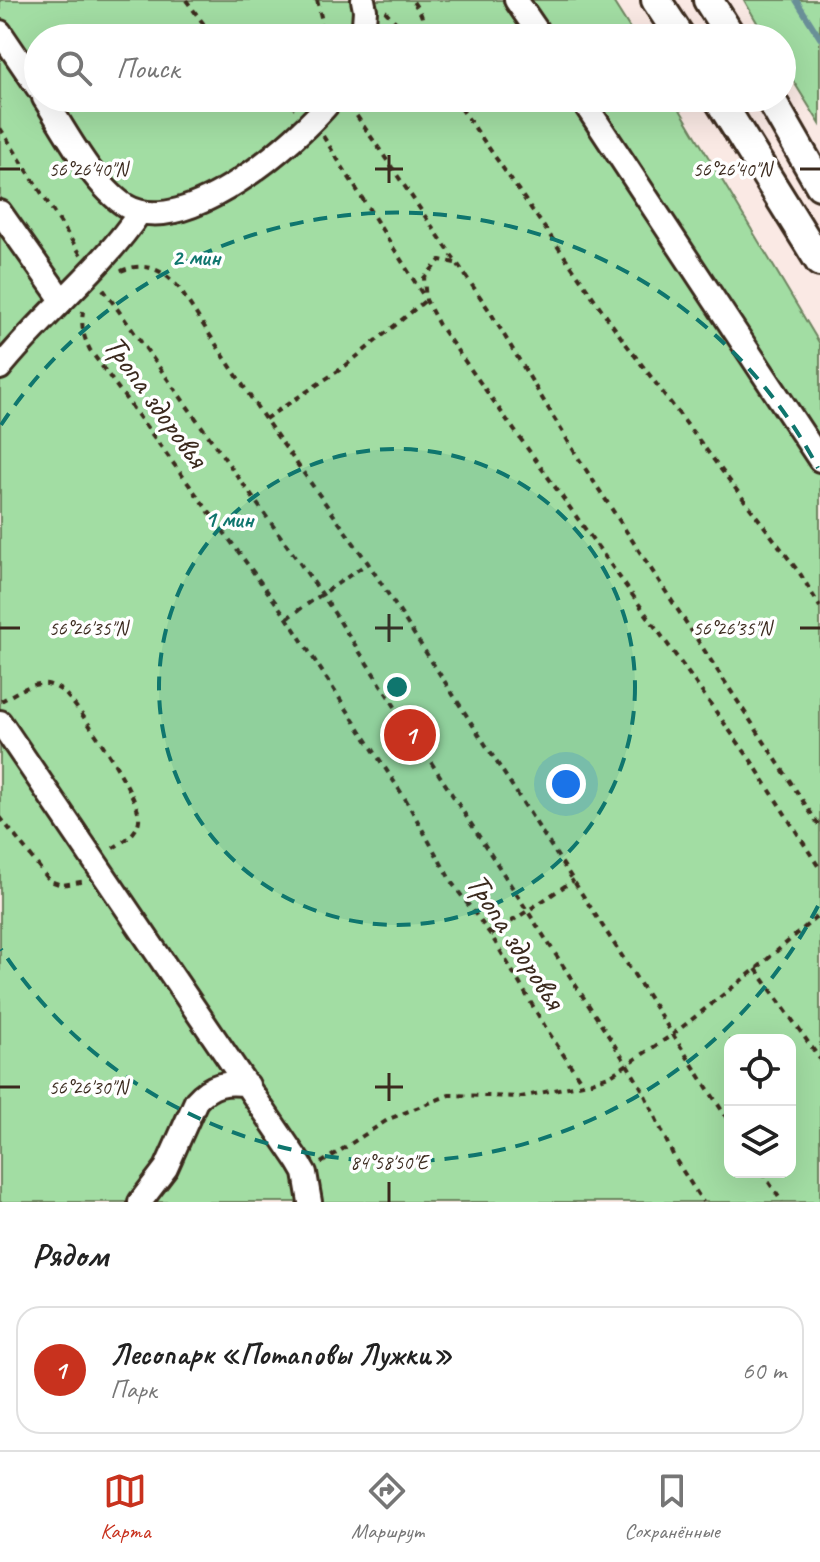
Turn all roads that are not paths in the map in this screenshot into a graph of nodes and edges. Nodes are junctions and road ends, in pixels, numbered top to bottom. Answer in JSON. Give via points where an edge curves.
{"nodes":[{"id":1,"x":363,"y":0,"type":"edge"},
{"id":2,"x":516,"y":0,"type":"edge"},
{"id":3,"x":656,"y":0,"type":"edge"},
{"id":4,"x":708,"y":0,"type":"edge"},
{"id":5,"x":364,"y":24,"type":"edge"},
{"id":6,"x":532,"y":24,"type":"edge"},
{"id":7,"x":672,"y":24,"type":"edge"},
{"id":8,"x":723,"y":24,"type":"edge"},
{"id":9,"x":0,"y":32,"type":"edge"},
{"id":10,"x":24,"y":67,"type":"edge"},
{"id":11,"x":54,"y":112,"type":"edge"},
{"id":12,"x":322,"y":112,"type":"edge"},
{"id":13,"x":590,"y":112,"type":"edge"},
{"id":14,"x":727,"y":112,"type":"edge"},
{"id":15,"x":777,"y":112,"type":"edge"},
{"id":16,"x":779,"y":112,"type":"edge"},
{"id":17,"x":820,"y":163,"type":"edge"},
{"id":18,"x":820,"y":185,"type":"edge"},
{"id":19,"x":0,"y":212,"type":"edge"},
{"id":20,"x":140,"y":212,"type":"junction"},
{"id":21,"x":820,"y":262,"type":"edge"},
{"id":22,"x":62,"y":300,"type":"junction"},
{"id":23,"x":0,"y":368,"type":"edge"},
{"id":24,"x":820,"y":460,"type":"edge"},
{"id":25,"x":0,"y":722,"type":"edge"},
{"id":26,"x":248,"y":1085,"type":"junction"},
{"id":27,"x":140,"y":1202,"type":"edge"},
{"id":28,"x":310,"y":1202,"type":"edge"}],
"edges":[{"from":1,"to":5,"type":"street"},
{"from":2,"to":6,"type":"street"},
{"from":3,"to":7,"type":"main road"},
{"from":4,"to":8,"type":"main road"},
{"from":9,"to":10,"type":"street"},
{"from":11,"to":20,"type":"street","via":[[99,179],[124,205]]},
{"from":12,"to":20,"type":"street","via":[[279,154],[229,187],[177,210]]},
{"from":13,"to":24,"type":"street"},
{"from":14,"to":21,"type":"main road"},
{"from":15,"to":18,"type":"main road"},
{"from":16,"to":17,"type":"main road"},
{"from":19,"to":22,"type":"street"},
{"from":20,"to":22,"type":"street","via":[[99,282]]},
{"from":22,"to":23,"type":"street"},
{"from":25,"to":26,"type":"street"},
{"from":26,"to":27,"type":"street","via":[[233,1082],[205,1091],[157,1183]]},
{"from":26,"to":28,"type":"street","via":[[305,1173]]}]}
